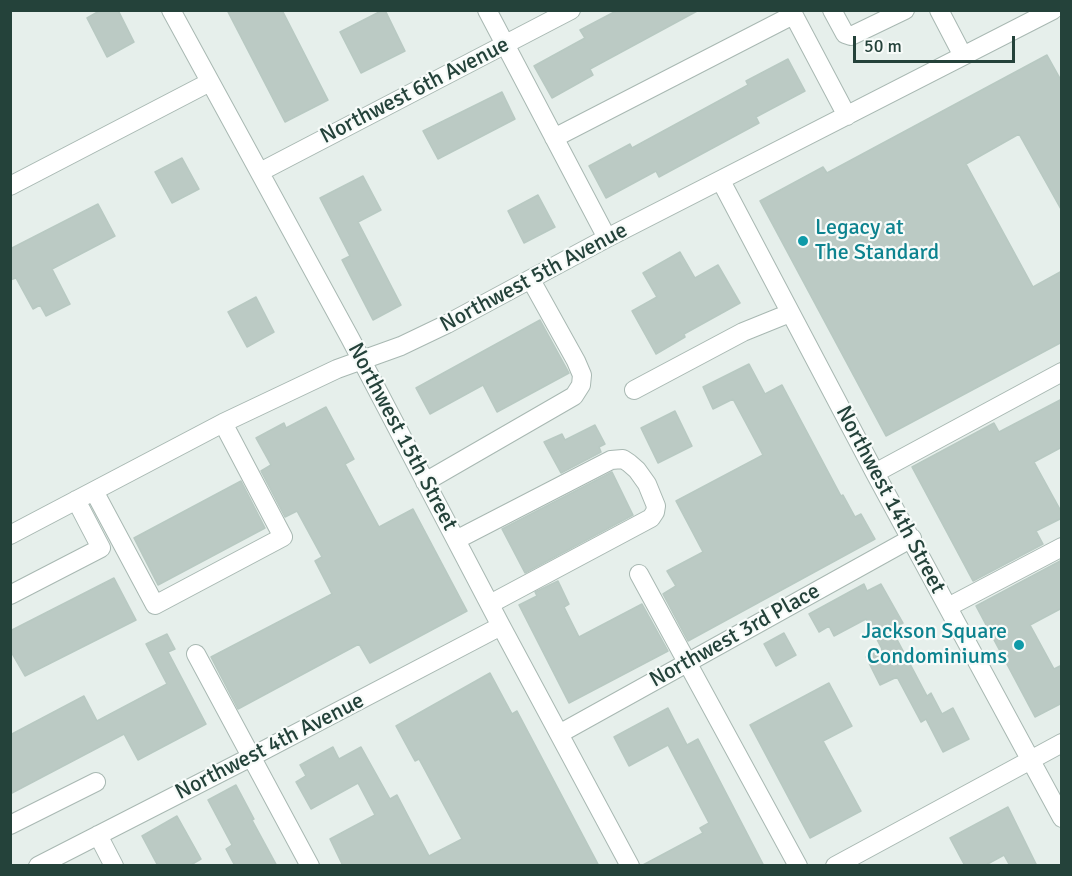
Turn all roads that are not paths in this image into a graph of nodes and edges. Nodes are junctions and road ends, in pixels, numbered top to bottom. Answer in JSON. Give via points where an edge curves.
{"nodes":[{"id":1,"x":171,"y":10,"type":"edge"},
{"id":2,"x":487,"y":10,"type":"edge"},
{"id":3,"x":571,"y":10,"type":"edge"},
{"id":4,"x":832,"y":10,"type":"edge"},
{"id":5,"x":905,"y":10,"type":"edge"},
{"id":6,"x":939,"y":10,"type":"edge"},
{"id":7,"x":1053,"y":10,"type":"edge"},
{"id":8,"x":792,"y":13,"type":"edge"},
{"id":9,"x":505,"y":44,"type":"junction"},
{"id":10,"x":963,"y":56,"type":"junction"},
{"id":11,"x":210,"y":82,"type":"junction"},
{"id":12,"x":846,"y":116,"type":"junction"},
{"id":13,"x":554,"y":138,"type":"junction"},
{"id":14,"x":260,"y":172,"type":"junction"},
{"id":15,"x":721,"y":181,"type":"junction"},
{"id":16,"x":10,"y":186,"type":"edge"},
{"id":17,"x":607,"y":238,"type":"junction"},
{"id":18,"x":531,"y":280,"type":"junction"},
{"id":19,"x":790,"y":313,"type":"junction"},
{"id":20,"x":362,"y":360,"type":"junction"},
{"id":21,"x":1062,"y":372,"type":"edge"},
{"id":22,"x":634,"y":390,"type":"dead end"},
{"id":23,"x":223,"y":423,"type":"junction"},
{"id":24,"x":875,"y":473,"type":"junction"},
{"id":25,"x":425,"y":482,"type":"junction"},
{"id":26,"x":94,"y":491,"type":"junction"},
{"id":27,"x":76,"y":500,"type":"junction"},
{"id":28,"x":10,"y":535,"type":"edge"},
{"id":29,"x":912,"y":538,"type":"junction"},
{"id":30,"x":456,"y":540,"type":"junction"},
{"id":31,"x":1062,"y":547,"type":"edge"},
{"id":32,"x":639,"y":574,"type":"dead end"},
{"id":33,"x":10,"y":595,"type":"edge"},
{"id":34,"x":490,"y":604,"type":"junction"},
{"id":35,"x":948,"y":607,"type":"junction"},
{"id":36,"x":501,"y":626,"type":"junction"},
{"id":37,"x":196,"y":654,"type":"dead end"},
{"id":38,"x":687,"y":663,"type":"junction"},
{"id":39,"x":559,"y":734,"type":"junction"},
{"id":40,"x":1062,"y":743,"type":"edge"},
{"id":41,"x":251,"y":757,"type":"junction"},
{"id":42,"x":1030,"y":760,"type":"junction"},
{"id":43,"x":96,"y":782,"type":"dead end"},
{"id":44,"x":1062,"y":818,"type":"edge"},
{"id":45,"x":10,"y":825,"type":"edge"},
{"id":46,"x":98,"y":835,"type":"junction"},
{"id":47,"x":38,"y":866,"type":"edge"},
{"id":48,"x":114,"y":866,"type":"edge"},
{"id":49,"x":310,"y":866,"type":"edge"},
{"id":50,"x":630,"y":866,"type":"edge"},
{"id":51,"x":798,"y":866,"type":"edge"},
{"id":52,"x":835,"y":866,"type":"edge"}],
"edges":[{"from":1,"to":11,"type":"street","name":"Northwest 15th Street"},
{"from":2,"to":9,"type":"street"},
{"from":3,"to":9,"type":"street","name":"Northwest 6th Avenue"},
{"from":4,"to":5,"type":"street","via":[[845,34],[851,36]]},
{"from":6,"to":10,"type":"street"},
{"from":7,"to":10,"type":"street","name":"Northwest 5th Avenue"},
{"from":8,"to":12,"type":"street"},
{"from":8,"to":13,"type":"street"},
{"from":9,"to":13,"type":"street"},
{"from":9,"to":14,"type":"street","name":"Northwest 6th Avenue"},
{"from":10,"to":12,"type":"street","name":"Northwest 5th Avenue"},
{"from":11,"to":14,"type":"street","name":"Northwest 15th Street"},
{"from":11,"to":16,"type":"street"},
{"from":12,"to":15,"type":"street","name":"Northwest 5th Avenue"},
{"from":13,"to":17,"type":"street"},
{"from":14,"to":20,"type":"street","name":"Northwest 15th Street"},
{"from":15,"to":17,"type":"street","name":"Northwest 5th Avenue"},
{"from":15,"to":19,"type":"street","name":"Northwest 14th Street"},
{"from":17,"to":18,"type":"street","name":"Northwest 5th Avenue"},
{"from":18,"to":20,"type":"street","name":"Northwest 5th Avenue","via":[[420,338]]},
{"from":18,"to":25,"type":"street","via":[[576,361],[582,375],[581,385],[574,396]]},
{"from":19,"to":22,"type":"street","via":[[743,332]]},
{"from":19,"to":24,"type":"street","name":"Northwest 14th Street"},
{"from":20,"to":23,"type":"street","name":"Northwest 5th Avenue"},
{"from":20,"to":25,"type":"street","name":"Northwest 15th Street"},
{"from":21,"to":24,"type":"street"},
{"from":23,"to":26,"type":"street","name":"Northwest 5th Avenue"},
{"from":23,"to":26,"type":"street","via":[[283,537],[155,605]]},
{"from":24,"to":29,"type":"street","name":"Northwest 14th Street"},
{"from":25,"to":30,"type":"street","name":"Northwest 15th Street"},
{"from":26,"to":27,"type":"street","name":"Northwest 5th Avenue"},
{"from":27,"to":28,"type":"street","name":"Northwest 5th Avenue"},
{"from":27,"to":33,"type":"street","via":[[101,548]]},
{"from":29,"to":35,"type":"street","name":"Northwest 14th Street"},
{"from":29,"to":38,"type":"street","name":"Northwest 3rd Place"},
{"from":30,"to":34,"type":"street","name":"Northwest 15th Street"},
{"from":30,"to":34,"type":"street","via":[[611,460],[623,459],[638,470],[647,484],[656,506],[651,518]]},
{"from":31,"to":35,"type":"street"},
{"from":32,"to":38,"type":"street"},
{"from":34,"to":36,"type":"street","name":"Northwest 15th Street"},
{"from":35,"to":42,"type":"street","name":"Northwest 14th Street"},
{"from":36,"to":39,"type":"street","name":"Northwest 15th Street"},
{"from":36,"to":41,"type":"street","name":"Northwest 4th Avenue"},
{"from":37,"to":41,"type":"street"},
{"from":38,"to":39,"type":"street","name":"Northwest 3rd Place"},
{"from":38,"to":51,"type":"street"},
{"from":39,"to":50,"type":"street","name":"Northwest 15th Street"},
{"from":40,"to":42,"type":"street"},
{"from":41,"to":46,"type":"street","name":"Northwest 4th Avenue"},
{"from":41,"to":49,"type":"street"},
{"from":42,"to":44,"type":"street","name":"Northwest 14th Street"},
{"from":42,"to":52,"type":"street"},
{"from":43,"to":45,"type":"street"},
{"from":46,"to":47,"type":"street","name":"Northwest 4th Avenue"},
{"from":46,"to":48,"type":"street"}]}
